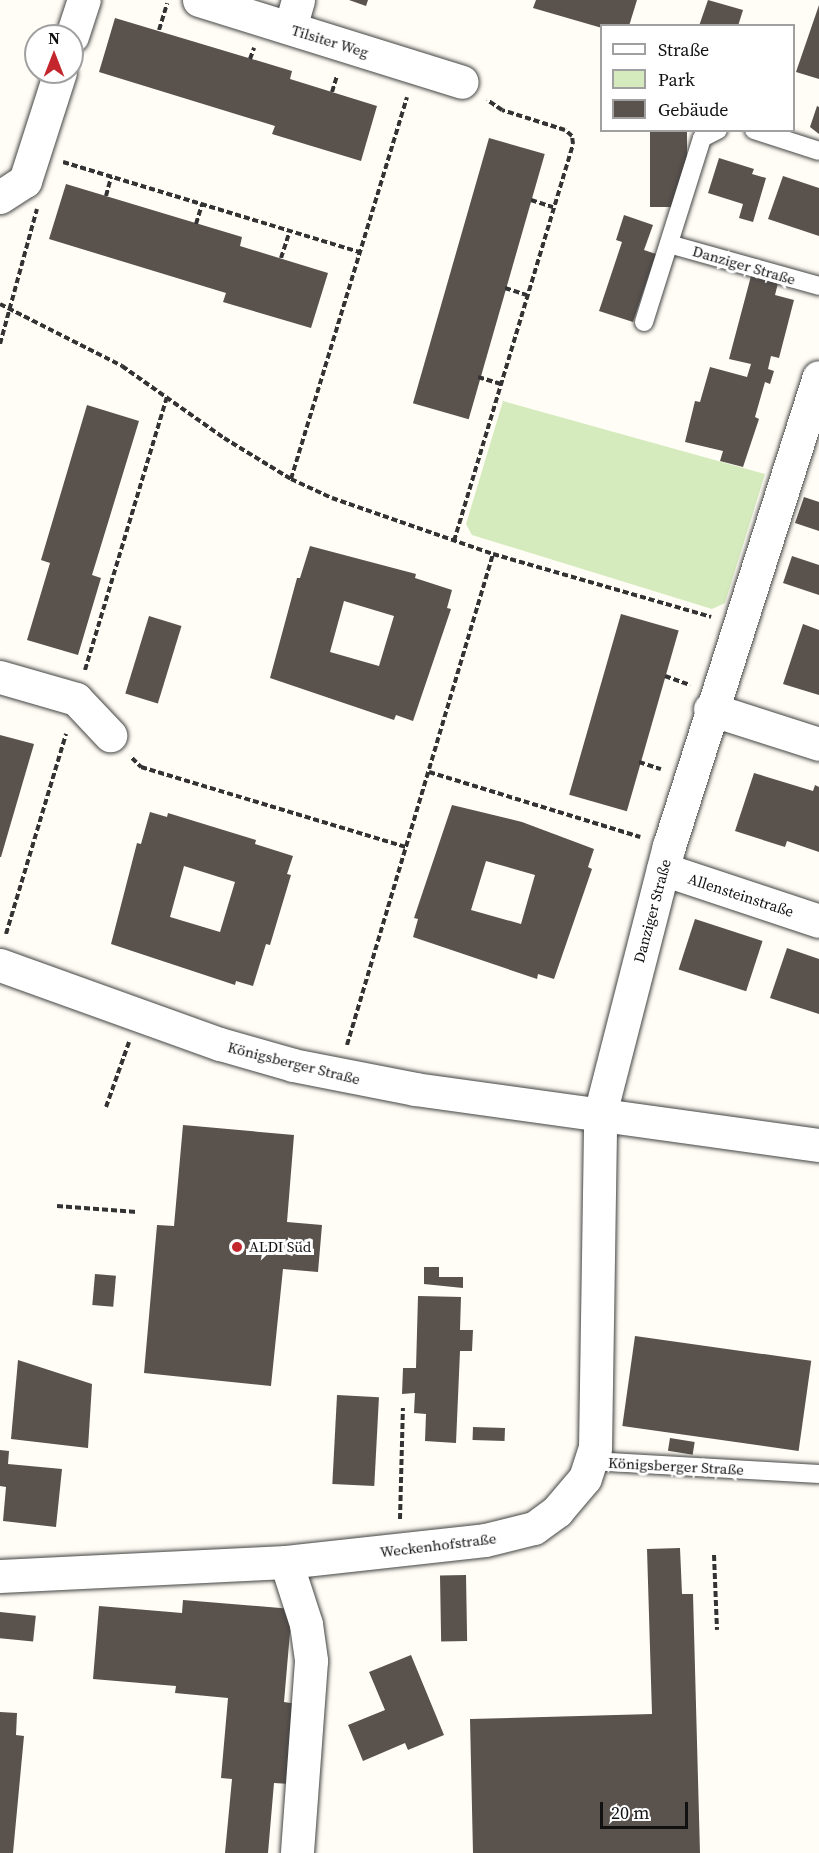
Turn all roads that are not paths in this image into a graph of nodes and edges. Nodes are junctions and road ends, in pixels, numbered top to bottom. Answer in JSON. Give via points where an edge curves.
{"nodes":[{"id":1,"x":84,"y":0,"type":"edge"},
{"id":2,"x":199,"y":0,"type":"edge"},
{"id":3,"x":294,"y":14,"type":"edge"},
{"id":4,"x":76,"y":24,"type":"edge"},
{"id":5,"x":462,"y":82,"type":"road end"},
{"id":6,"x":55,"y":84,"type":"edge"},
{"id":7,"x":714,"y":132,"type":"edge"},
{"id":8,"x":760,"y":132,"type":"edge"},
{"id":9,"x":819,"y":151,"type":"edge"},
{"id":10,"x":19,"y":177,"type":"edge"},
{"id":11,"x":669,"y":244,"type":"junction"},
{"id":12,"x":819,"y":286,"type":"edge"},
{"id":13,"x":645,"y":322,"type":"dead end"},
{"id":14,"x":819,"y":377,"type":"edge"},
{"id":15,"x":0,"y":677,"type":"edge"},
{"id":16,"x":710,"y":709,"type":"junction"},
{"id":17,"x":110,"y":735,"type":"road end"},
{"id":18,"x":819,"y":744,"type":"edge"},
{"id":19,"x":666,"y":858,"type":"junction"},
{"id":20,"x":819,"y":921,"type":"edge"},
{"id":21,"x":1,"y":955,"type":"edge"},
{"id":22,"x":600,"y":1114,"type":"junction"},
{"id":23,"x":819,"y":1145,"type":"edge"},
{"id":24,"x":592,"y":1461,"type":"junction"},
{"id":25,"x":819,"y":1473,"type":"edge"},
{"id":26,"x":286,"y":1562,"type":"junction"},
{"id":27,"x":0,"y":1576,"type":"edge"},
{"id":28,"x":297,"y":1853,"type":"edge"}],
"edges":[{"from":1,"to":4,"type":"street"},
{"from":2,"to":3,"type":"street","name":"Tilsiter Weg"},
{"from":3,"to":5,"type":"street","name":"Tilsiter Weg","via":[[416,68]]},
{"from":6,"to":10,"type":"street"},
{"from":7,"to":11,"type":"lane","via":[[702,138]]},
{"from":8,"to":9,"type":"lane"},
{"from":11,"to":12,"type":"lane","name":"Danziger Straße"},
{"from":11,"to":13,"type":"lane"},
{"from":14,"to":16,"type":"street","name":"Danziger Straße"},
{"from":15,"to":17,"type":"street","via":[[76,699]]},
{"from":16,"to":18,"type":"street"},
{"from":16,"to":19,"type":"street","name":"Danziger Straße"},
{"from":19,"to":20,"type":"street","name":"Allensteinstraße"},
{"from":19,"to":22,"type":"street","name":"Danziger Straße"},
{"from":21,"to":22,"type":"street","name":"Königsberger Straße","via":[[220,1044],[338,1075]]},
{"from":22,"to":23,"type":"street","name":"Königsberger Straße"},
{"from":22,"to":24,"type":"street","name":"Königsberger Straße"},
{"from":24,"to":25,"type":"lane","name":"Königsberger Straße"},
{"from":24,"to":26,"type":"street","name":"Weckenhofstraße","via":[[565,1503],[534,1528],[485,1540]]},
{"from":26,"to":27,"type":"street","name":"Weckenhofstraße"},
{"from":26,"to":28,"type":"street","via":[[306,1624],[311,1661]]}]}
